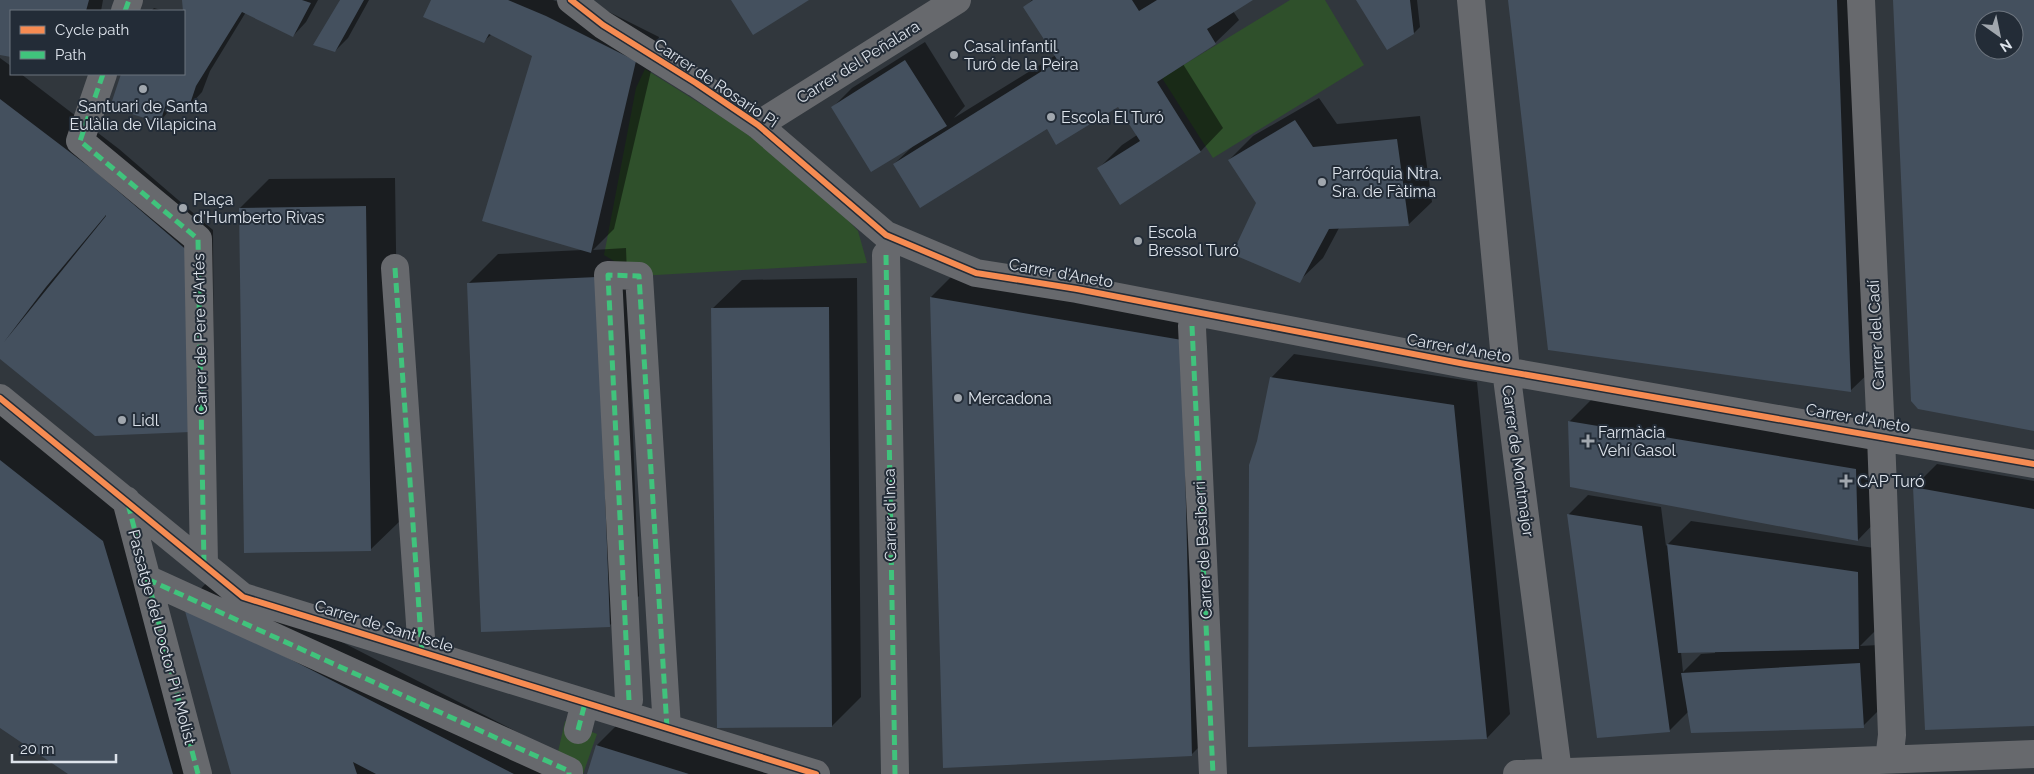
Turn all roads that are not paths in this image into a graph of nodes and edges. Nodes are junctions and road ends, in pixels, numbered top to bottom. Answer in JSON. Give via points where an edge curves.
{"nodes":[{"id":1,"x":571,"y":0,"type":"edge"},
{"id":2,"x":957,"y":0,"type":"edge"},
{"id":3,"x":1471,"y":0,"type":"edge"},
{"id":4,"x":1861,"y":0,"type":"edge"},
{"id":5,"x":104,"y":75,"type":"edge"},
{"id":6,"x":758,"y":125,"type":"junction"},
{"id":7,"x":886,"y":245,"type":"junction"},
{"id":8,"x":395,"y":268,"type":"dead end"},
{"id":9,"x":1192,"y":326,"type":"dead end"},
{"id":10,"x":1506,"y":370,"type":"junction"},
{"id":11,"x":0,"y":398,"type":"edge"},
{"id":12,"x":1881,"y":436,"type":"junction"},
{"id":13,"x":2034,"y":464,"type":"edge"},
{"id":14,"x":126,"y":500,"type":"junction"},
{"id":15,"x":204,"y":564,"type":"junction"},
{"id":16,"x":147,"y":579,"type":"junction"},
{"id":17,"x":422,"y":652,"type":"junction"},
{"id":18,"x":629,"y":700,"type":"dead end"},
{"id":19,"x":585,"y":703,"type":"junction"},
{"id":20,"x":667,"y":728,"type":"junction"},
{"id":21,"x":578,"y":730,"type":"dead end"},
{"id":22,"x":2034,"y":754,"type":"edge"},
{"id":23,"x":1889,"y":760,"type":"junction"},
{"id":24,"x":569,"y":772,"type":"edge"},
{"id":25,"x":1558,"y":772,"type":"junction"},
{"id":26,"x":198,"y":774,"type":"edge"},
{"id":27,"x":816,"y":774,"type":"edge"},
{"id":28,"x":894,"y":774,"type":"edge"},
{"id":29,"x":1213,"y":774,"type":"edge"},
{"id":30,"x":1516,"y":774,"type":"edge"}],
"edges":[{"from":1,"to":6,"type":"street","name":"Carrer de Rosario Pi"},
{"from":2,"to":6,"type":"street","name":"Carrer del Peñalara"},
{"from":3,"to":10,"type":"street","name":"Carrer de Montmajor"},
{"from":4,"to":12,"type":"street","name":"Carrer del Cadí"},
{"from":5,"to":15,"type":"street","name":"Carrer de Pere d'Artés","via":[[80,141],[198,238]]},
{"from":6,"to":7,"type":"street","name":"Carrer de Rosario Pi"},
{"from":7,"to":10,"type":"street","name":"Carrer d'Aneto","via":[[976,273],[1077,288]]},
{"from":7,"to":28,"type":"street","name":"Carrer d'Inca"},
{"from":8,"to":17,"type":"street","name":"Carrer de Sant Iscle"},
{"from":9,"to":29,"type":"street","name":"Carrer de Besiberri"},
{"from":10,"to":12,"type":"street","name":"Carrer d'Aneto"},
{"from":10,"to":25,"type":"street","name":"Carrer de Montmajor"},
{"from":11,"to":14,"type":"street","name":"Carrer de Sant Iscle"},
{"from":12,"to":13,"type":"street","name":"Carrer d'Aneto"},
{"from":12,"to":23,"type":"street","name":"Carrer del Cadí","via":[[1892,735]]},
{"from":14,"to":15,"type":"street","name":"Carrer de Sant Iscle"},
{"from":14,"to":16,"type":"street","name":"Passatge del Doctor Pi i Molist"},
{"from":15,"to":17,"type":"street","name":"Carrer de Sant Iscle","via":[[243,596]]},
{"from":16,"to":24,"type":"street"},
{"from":16,"to":26,"type":"street","name":"Passatge del Doctor Pi i Molist"},
{"from":17,"to":19,"type":"street","name":"Carrer de Sant Iscle"},
{"from":18,"to":20,"type":"street","via":[[608,275],[639,276]]},
{"from":19,"to":20,"type":"street","name":"Carrer de Sant Iscle"},
{"from":19,"to":21,"type":"street"},
{"from":20,"to":27,"type":"street","name":"Carrer de Sant Iscle"},
{"from":22,"to":23,"type":"street"},
{"from":23,"to":25,"type":"street"},
{"from":25,"to":30,"type":"street"}]}
